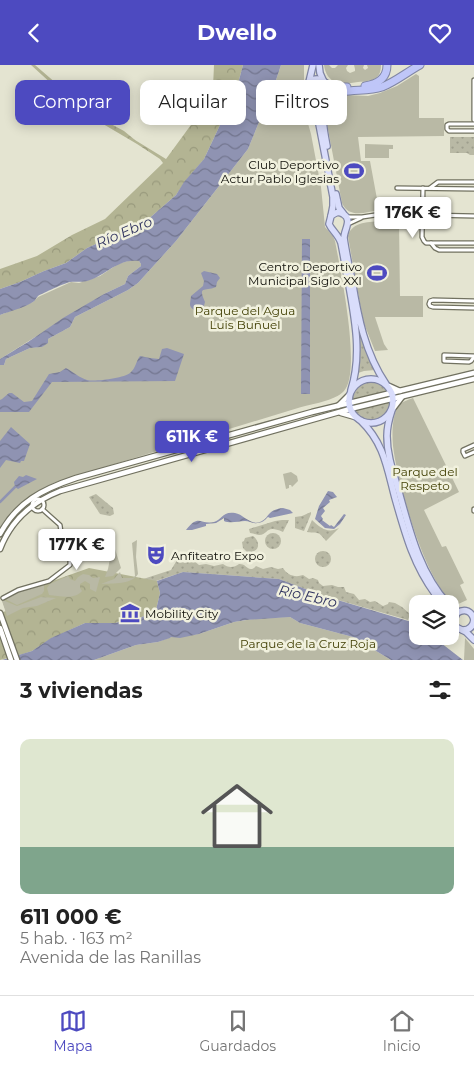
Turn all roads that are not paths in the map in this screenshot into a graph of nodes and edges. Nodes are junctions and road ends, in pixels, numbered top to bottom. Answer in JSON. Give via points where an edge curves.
{"nodes":[{"id":1,"x":313,"y":65,"type":"edge"},
{"id":2,"x":319,"y":65,"type":"edge"},
{"id":3,"x":387,"y":65,"type":"edge"},
{"id":4,"x":420,"y":65,"type":"edge"},
{"id":5,"x":310,"y":80,"type":"edge"},
{"id":6,"x":324,"y":80,"type":"edge"},
{"id":7,"x":474,"y":80,"type":"edge"},
{"id":8,"x":347,"y":86,"type":"edge"},
{"id":9,"x":347,"y":92,"type":"edge"},
{"id":10,"x":474,"y":120,"type":"edge"},
{"id":11,"x":472,"y":124,"type":"edge"},
{"id":12,"x":319,"y":125,"type":"edge"},
{"id":13,"x":323,"y":125,"type":"edge"},
{"id":14,"x":474,"y":131,"type":"edge"},
{"id":15,"x":474,"y":182,"type":"edge"},
{"id":16,"x":435,"y":184,"type":"junction"},
{"id":17,"x":397,"y":188,"type":"dead end"},
{"id":18,"x":423,"y":189,"type":"junction"},
{"id":19,"x":429,"y":189,"type":"junction"},
{"id":20,"x":439,"y":189,"type":"junction"},
{"id":21,"x":474,"y":189,"type":"edge"},
{"id":22,"x":345,"y":215,"type":"junction"},
{"id":23,"x":423,"y":215,"type":"junction"},
{"id":24,"x":331,"y":216,"type":"junction"},
{"id":25,"x":474,"y":216,"type":"edge"},
{"id":26,"x":366,"y":217,"type":"junction"},
{"id":27,"x":347,"y":226,"type":"junction"},
{"id":28,"x":334,"y":230,"type":"junction"},
{"id":29,"x":430,"y":243,"type":"junction"},
{"id":30,"x":438,"y":243,"type":"junction"},
{"id":31,"x":474,"y":243,"type":"edge"},
{"id":32,"x":436,"y":249,"type":"junction"},
{"id":33,"x":474,"y":250,"type":"edge"},
{"id":34,"x":474,"y":301,"type":"edge"},
{"id":35,"x":474,"y":308,"type":"edge"},
{"id":36,"x":469,"y":356,"type":"junction"},
{"id":37,"x":474,"y":356,"type":"edge"},
{"id":38,"x":471,"y":361,"type":"junction"},
{"id":39,"x":474,"y":373,"type":"edge"},
{"id":40,"x":474,"y":379,"type":"edge"},
{"id":41,"x":387,"y":385,"type":"junction"},
{"id":42,"x":350,"y":392,"type":"junction"},
{"id":43,"x":402,"y":394,"type":"junction"},
{"id":44,"x":393,"y":396,"type":"junction"},
{"id":45,"x":338,"y":406,"type":"junction"},
{"id":46,"x":350,"y":406,"type":"junction"},
{"id":47,"x":392,"y":410,"type":"junction"},
{"id":48,"x":337,"y":413,"type":"junction"},
{"id":49,"x":355,"y":417,"type":"junction"},
{"id":50,"x":361,"y":421,"type":"junction"},
{"id":51,"x":474,"y":445,"type":"edge"},
{"id":52,"x":474,"y":452,"type":"edge"},
{"id":53,"x":37,"y":498,"type":"junction"},
{"id":54,"x":31,"y":506,"type":"junction"},
{"id":55,"x":42,"y":509,"type":"junction"},
{"id":56,"x":0,"y":534,"type":"edge"},
{"id":57,"x":0,"y":549,"type":"edge"},
{"id":58,"x":436,"y":595,"type":"edge"},
{"id":59,"x":441,"y":595,"type":"edge"},
{"id":60,"x":3,"y":598,"type":"dead end"},
{"id":61,"x":473,"y":609,"type":"dead end"},
{"id":62,"x":459,"y":610,"type":"edge"},
{"id":63,"x":464,"y":610,"type":"junction"},
{"id":64,"x":459,"y":612,"type":"edge"},
{"id":65,"x":0,"y":613,"type":"edge"},
{"id":66,"x":474,"y":621,"type":"edge"},
{"id":67,"x":0,"y":628,"type":"edge"},
{"id":68,"x":459,"y":628,"type":"edge"},
{"id":69,"x":463,"y":630,"type":"junction"},
{"id":70,"x":474,"y":633,"type":"edge"},
{"id":71,"x":474,"y":641,"type":"edge"},
{"id":72,"x":12,"y":660,"type":"edge"},
{"id":73,"x":17,"y":660,"type":"edge"}],
"edges":[{"from":1,"to":5,"type":"main road"},
{"from":2,"to":6,"type":"main road"},
{"from":3,"to":8,"type":"highway","via":[[385,76],[380,81]]},
{"from":4,"to":9,"type":"highway","via":[[382,87]]},
{"from":7,"to":10,"type":"street"},
{"from":10,"to":11,"type":"street"},
{"from":11,"to":14,"type":"street","via":[[448,124],[446,128],[449,131]]},
{"from":12,"to":24,"type":"main road","via":[[333,197]]},
{"from":13,"to":22,"type":"main road","via":[[339,208]]},
{"from":15,"to":16,"type":"street"},
{"from":16,"to":19,"type":"street"},
{"from":16,"to":20,"type":"street"},
{"from":17,"to":18,"type":"street"},
{"from":18,"to":19,"type":"street"},
{"from":18,"to":23,"type":"street"},
{"from":19,"to":20,"type":"street"},
{"from":20,"to":21,"type":"street"},
{"from":22,"to":24,"type":"main road"},
{"from":22,"to":26,"type":"street"},
{"from":22,"to":27,"type":"main road"},
{"from":23,"to":25,"type":"street"},
{"from":23,"to":26,"type":"street"},
{"from":23,"to":29,"type":"street","via":[[422,239]]},
{"from":24,"to":28,"type":"main road","via":[[329,224]]},
{"from":26,"to":27,"type":"street"},
{"from":27,"to":28,"type":"main road","via":[[341,231]]},
{"from":27,"to":41,"type":"main road","via":[[344,235],[359,321],[370,353]]},
{"from":28,"to":42,"type":"main road","via":[[342,248],[356,327],[355,376]]},
{"from":29,"to":30,"type":"street"},
{"from":29,"to":32,"type":"street"},
{"from":30,"to":31,"type":"street"},
{"from":30,"to":32,"type":"street"},
{"from":32,"to":33,"type":"street"},
{"from":34,"to":35,"type":"street","via":[[430,301],[429,304],[433,307]]},
{"from":36,"to":37,"type":"street"},
{"from":36,"to":38,"type":"street"},
{"from":36,"to":38,"type":"street","via":[[444,355],[444,361]]},
{"from":37,"to":38,"type":"street"},
{"from":39,"to":43,"type":"main road"},
{"from":40,"to":43,"type":"main road"},
{"from":41,"to":42,"type":"main road","via":[[376,379],[366,379]]},
{"from":41,"to":43,"type":"main road"},
{"from":41,"to":44,"type":"main road"},
{"from":42,"to":45,"type":"main road"},
{"from":42,"to":46,"type":"main road"},
{"from":43,"to":44,"type":"main road"},
{"from":43,"to":47,"type":"main road"},
{"from":44,"to":46,"type":"main road"},
{"from":44,"to":47,"type":"main road"},
{"from":45,"to":46,"type":"main road"},
{"from":45,"to":53,"type":"main road","via":[[65,482],[49,488]]},
{"from":46,"to":48,"type":"main road"},
{"from":46,"to":49,"type":"main road"},
{"from":47,"to":50,"type":"main road","via":[[378,422]]},
{"from":47,"to":59,"type":"main road","via":[[388,429],[389,453],[415,547],[424,569]]},
{"from":48,"to":49,"type":"main road"},
{"from":48,"to":53,"type":"main road"},
{"from":49,"to":50,"type":"main road"},
{"from":50,"to":58,"type":"main road","via":[[381,449],[404,531],[418,566]]},
{"from":51,"to":52,"type":"street","via":[[462,452],[465,456]]},
{"from":53,"to":54,"type":"main road"},
{"from":53,"to":55,"type":"street","via":[[44,504]]},
{"from":53,"to":56,"type":"main road","via":[[22,505]]},
{"from":54,"to":55,"type":"street","via":[[37,511]]},
{"from":54,"to":57,"type":"main road","via":[[10,528]]},
{"from":55,"to":60,"type":"street","via":[[60,525],[70,564],[49,581]]},
{"from":61,"to":63,"type":"street"},
{"from":62,"to":63,"type":"main road"},
{"from":63,"to":64,"type":"main road"},
{"from":63,"to":66,"type":"main road","via":[[472,614]]},
{"from":65,"to":73,"type":"main road"},
{"from":66,"to":69,"type":"main road","via":[[469,629]]},
{"from":66,"to":70,"type":"main road"},
{"from":67,"to":72,"type":"main road"},
{"from":68,"to":69,"type":"main road"},
{"from":69,"to":71,"type":"main road"}]}
